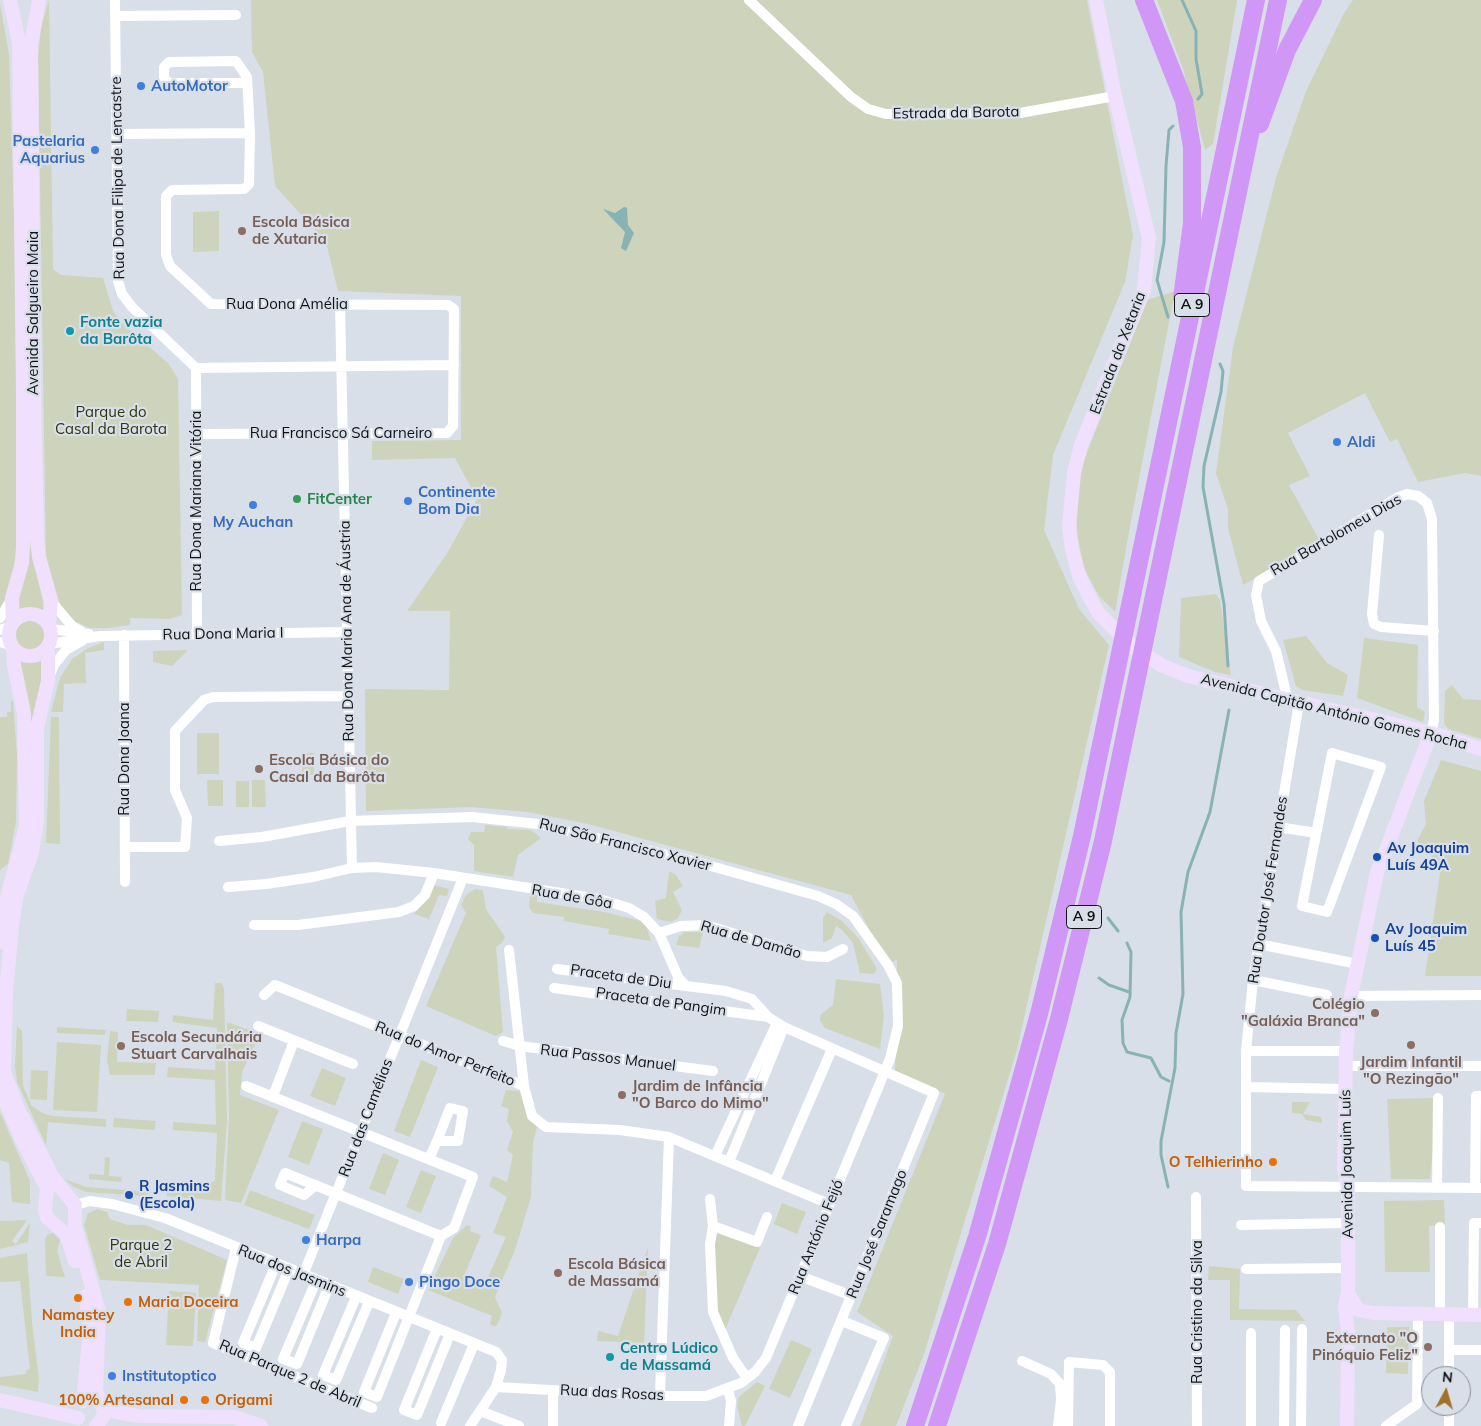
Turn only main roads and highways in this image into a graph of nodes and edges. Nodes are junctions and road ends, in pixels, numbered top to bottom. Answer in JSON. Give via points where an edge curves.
{"nodes":[{"id":1,"x":1144,"y":0,"type":"edge"},
{"id":2,"x":1256,"y":0,"type":"edge"},
{"id":3,"x":1278,"y":0,"type":"edge"},
{"id":4,"x":1312,"y":0,"type":"edge"},
{"id":5,"x":1242,"y":172,"type":"junction"},
{"id":6,"x":1169,"y":416,"type":"junction"},
{"id":7,"x":915,"y":1426,"type":"edge"},
{"id":8,"x":938,"y":1426,"type":"edge"}],
"edges":[{"from":1,"to":6,"type":"highway","via":[[1184,101],[1192,146],[1192,223],[1172,351]]},
{"from":2,"to":6,"type":"highway","number":"A 9"},
{"from":3,"to":5,"type":"highway","number":"A 9"},
{"from":4,"to":5,"type":"highway","via":[[1287,50]]},
{"from":5,"to":8,"type":"highway","number":"A 9","via":[[1098,860],[1059,1019],[997,1244]]},
{"from":6,"to":7,"type":"highway","number":"A 9","via":[[1082,836],[1038,1014],[977,1237]]}]}
